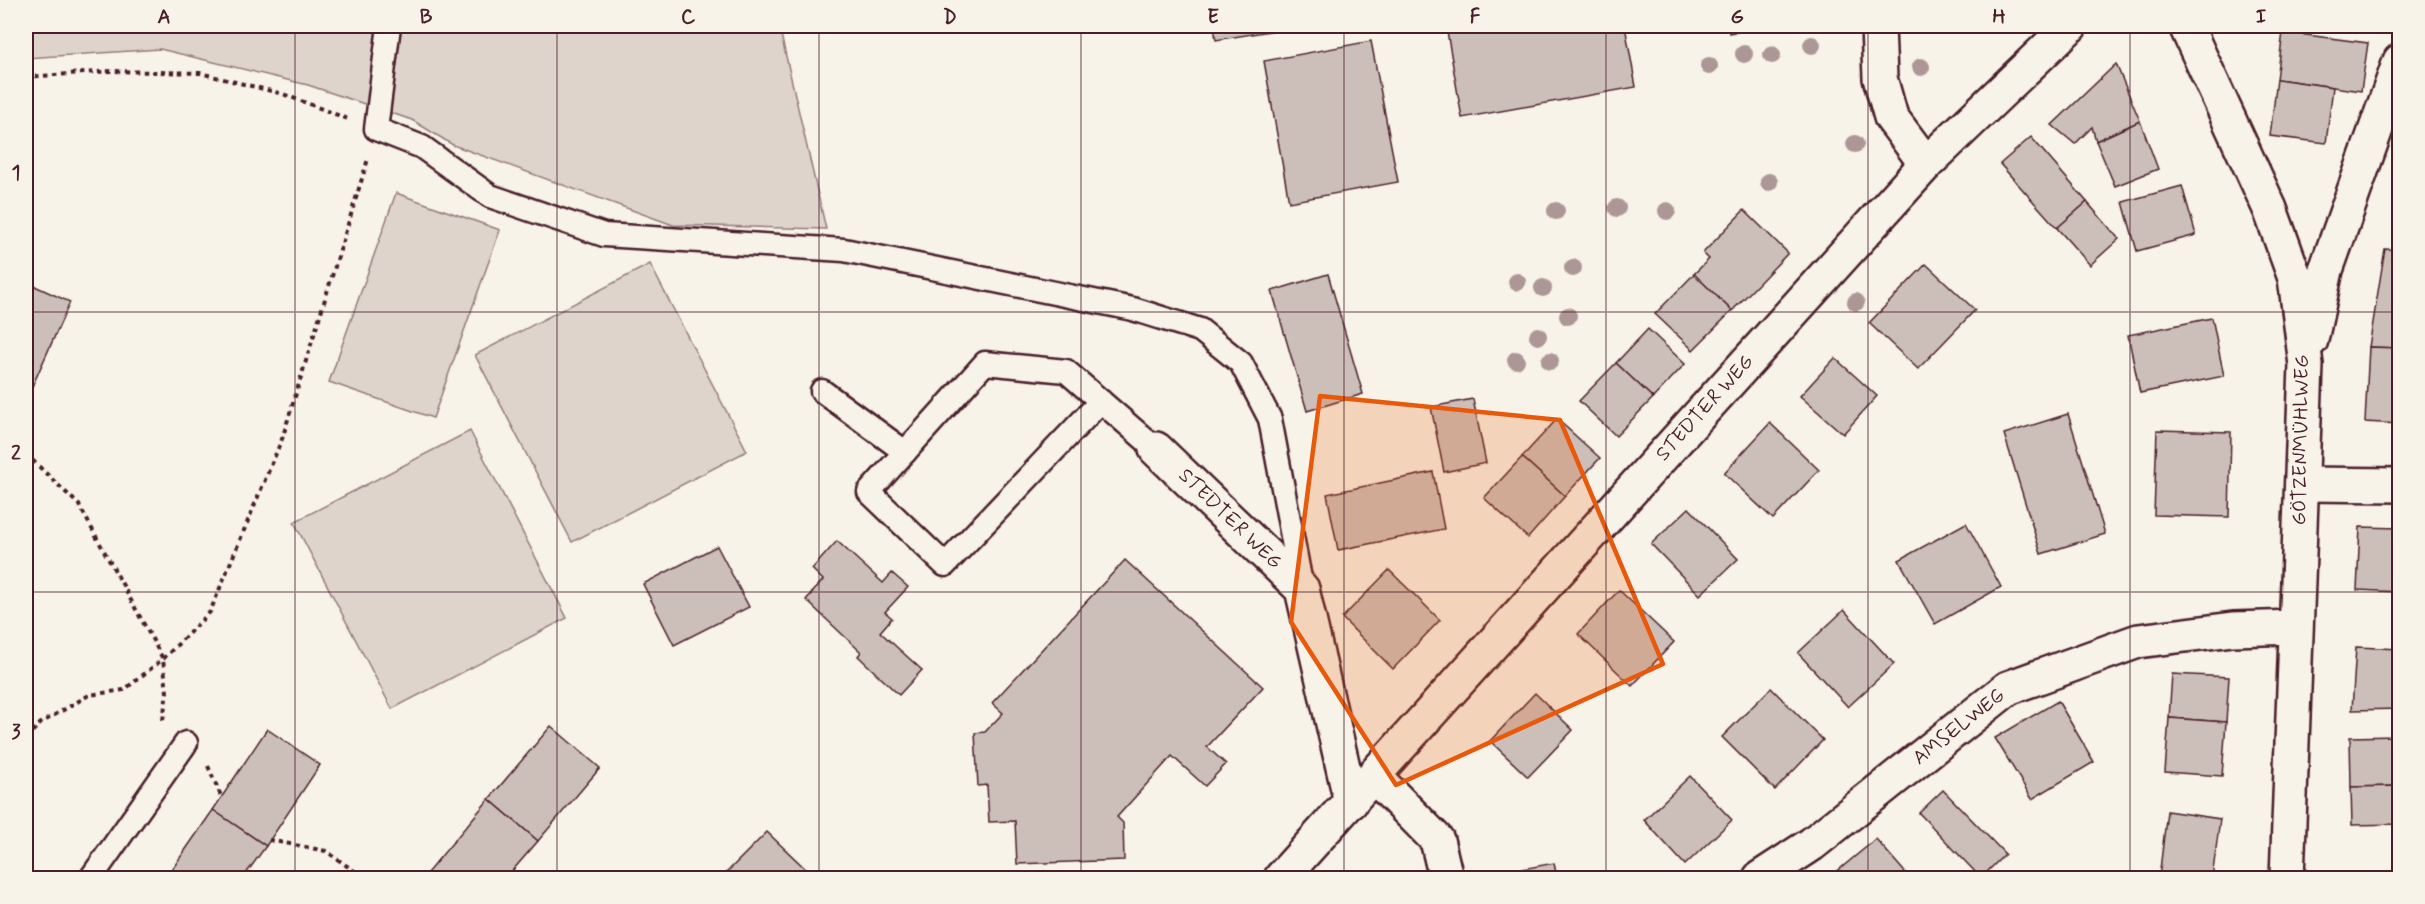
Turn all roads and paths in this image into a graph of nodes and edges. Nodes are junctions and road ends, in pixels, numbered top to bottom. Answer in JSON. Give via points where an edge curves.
{"nodes":[{"id":1,"x":390,"y":26,"type":"edge"},
{"id":2,"x":1878,"y":26,"type":"edge"},
{"id":3,"x":2070,"y":26,"type":"edge"},
{"id":4,"x":2186,"y":26,"type":"edge"},
{"id":5,"x":2400,"y":61,"type":"edge"},
{"id":6,"x":26,"y":77,"type":"edge"},
{"id":7,"x":376,"y":129,"type":"junction"},
{"id":8,"x":1926,"y":164,"type":"junction"},
{"id":9,"x":2306,"y":365,"type":"junction"},
{"id":10,"x":822,"y":392,"type":"dead end"},
{"id":11,"x":1101,"y":401,"type":"junction"},
{"id":12,"x":1156,"y":448,"type":"joint"},
{"id":13,"x":905,"y":452,"type":"junction"},
{"id":14,"x":26,"y":454,"type":"edge"},
{"id":15,"x":2302,"y":484,"type":"junction"},
{"id":16,"x":2400,"y":485,"type":"edge"},
{"id":17,"x":1302,"y":589,"type":"junction"},
{"id":18,"x":2295,"y":627,"type":"junction"},
{"id":19,"x":163,"y":659,"type":"junction"},
{"id":20,"x":163,"y":724,"type":"dead end"},
{"id":21,"x":26,"y":738,"type":"edge"},
{"id":22,"x":186,"y":743,"type":"dead end"},
{"id":23,"x":1374,"y":776,"type":"junction"},
{"id":24,"x":1351,"y":802,"type":"junction"},
{"id":25,"x":269,"y":840,"type":"dead end"},
{"id":26,"x":91,"y":879,"type":"edge"},
{"id":27,"x":364,"y":879,"type":"edge"},
{"id":28,"x":1281,"y":879,"type":"edge"},
{"id":29,"x":1446,"y":879,"type":"edge"},
{"id":30,"x":1760,"y":879,"type":"edge"},
{"id":31,"x":2287,"y":879,"type":"edge"}],
"edges":[{"from":1,"to":7,"type":"lane"},
{"from":2,"to":8,"type":"street","via":[[1880,78],[1891,117]]},
{"from":3,"to":8,"type":"street","name":"STEDTER WEG"},
{"from":4,"to":9,"type":"street","name":"GÖTZENMÜHLWEG","via":[[2270,209],[2295,278]]},
{"from":5,"to":9,"type":"street","via":[[2326,270]]},
{"from":6,"to":7,"type":"path","via":[[112,71],[200,74],[283,94]]},
{"from":7,"to":17,"type":"lane","via":[[422,147],[490,196],[604,235],[844,250],[1133,309],[1200,330],[1242,363],[1270,419]]},
{"from":7,"to":19,"type":"path","via":[[282,439],[210,612]]},
{"from":8,"to":23,"type":"street","name":"STEDTER WEG"},
{"from":9,"to":15,"type":"street","name":"GÖTZENMÜHLWEG"},
{"from":10,"to":13,"type":"lane"},
{"from":11,"to":12,"type":"lane"},
{"from":11,"to":13,"type":"lane","via":[[1066,371],[985,363]]},
{"from":11,"to":13,"type":"lane","via":[[945,565],[869,492]]},
{"from":12,"to":17,"type":"street","name":"STEDTER WEG"},
{"from":14,"to":19,"type":"path","via":[[78,506]]},
{"from":15,"to":16,"type":"street"},
{"from":15,"to":18,"type":"street","name":"GÖTZENMÜHLWEG"},
{"from":17,"to":24,"type":"street"},
{"from":18,"to":30,"type":"street","name":"AMSELWEG","via":[[2233,629],[2138,641],[2008,688],[1812,844]]},
{"from":18,"to":31,"type":"street","name":"GÖTZENMÜHLWEG"},
{"from":19,"to":20,"type":"path","via":[[167,692]]},
{"from":19,"to":21,"type":"path","via":[[124,690],[89,695],[41,723]]},
{"from":22,"to":26,"type":"lane"},
{"from":23,"to":24,"type":"street","name":"STEDTER WEG"},
{"from":23,"to":29,"type":"street","via":[[1437,840]]},
{"from":24,"to":28,"type":"street","name":"STEDTER WEG"},
{"from":25,"to":27,"type":"path","via":[[326,851]]}]}
